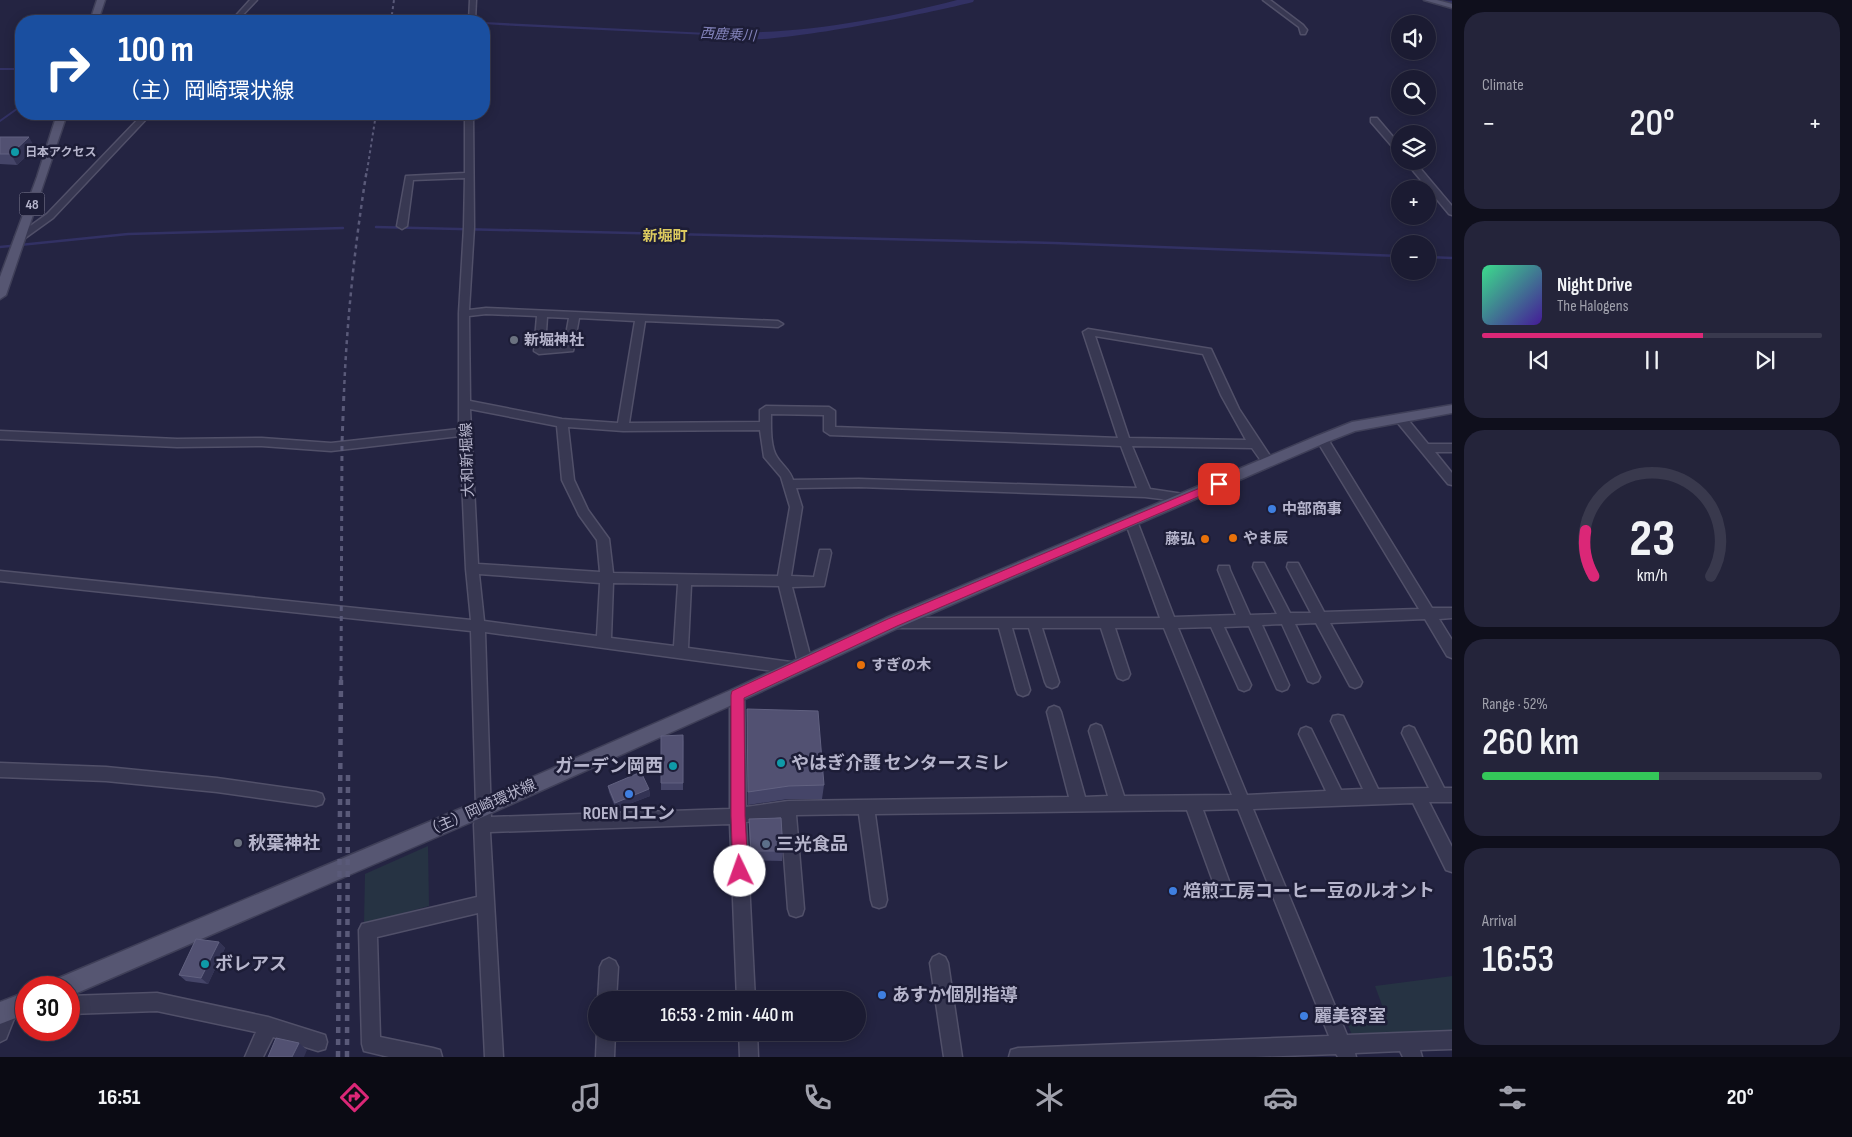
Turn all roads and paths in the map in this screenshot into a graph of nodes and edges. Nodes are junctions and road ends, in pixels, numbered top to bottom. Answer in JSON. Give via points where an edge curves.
{"nodes":[{"id":1,"x":101,"y":0,"type":"edge"},
{"id":2,"x":254,"y":0,"type":"edge"},
{"id":3,"x":473,"y":0,"type":"edge"},
{"id":4,"x":1266,"y":0,"type":"edge"},
{"id":5,"x":1428,"y":0,"type":"edge"},
{"id":6,"x":1452,"y":6,"type":"edge"},
{"id":7,"x":96,"y":15,"type":"edge"},
{"id":8,"x":240,"y":15,"type":"edge"},
{"id":9,"x":472,"y":15,"type":"edge"},
{"id":10,"x":1303,"y":34,"type":"dead end"},
{"id":11,"x":60,"y":120,"type":"edge"},
{"id":12,"x":140,"y":120,"type":"edge"},
{"id":13,"x":469,"y":120,"type":"edge"},
{"id":14,"x":1374,"y":120,"type":"dead end"},
{"id":15,"x":1391,"y":140,"type":"edge"},
{"id":16,"x":1417,"y":170,"type":"edge"},
{"id":17,"x":469,"y":174,"type":"junction"},
{"id":18,"x":1452,"y":212,"type":"edge"},
{"id":19,"x":402,"y":226,"type":"dead end"},
{"id":20,"x":18,"y":239,"type":"junction"},
{"id":21,"x":0,"y":295,"type":"edge"},
{"id":22,"x":464,"y":313,"type":"junction"},
{"id":23,"x":542,"y":314,"type":"junction"},
{"id":24,"x":574,"y":315,"type":"junction"},
{"id":25,"x":640,"y":318,"type":"junction"},
{"id":26,"x":778,"y":324,"type":"dead end"},
{"id":27,"x":465,"y":404,"type":"junction"},
{"id":28,"x":1452,"y":409,"type":"edge"},
{"id":29,"x":1401,"y":419,"type":"junction"},
{"id":30,"x":562,"y":424,"type":"junction"},
{"id":31,"x":765,"y":426,"type":"junction"},
{"id":32,"x":623,"y":427,"type":"junction"},
{"id":33,"x":465,"y":432,"type":"junction"},
{"id":34,"x":0,"y":435,"type":"edge"},
{"id":35,"x":1322,"y":439,"type":"junction"},
{"id":36,"x":1125,"y":442,"type":"junction"},
{"id":37,"x":1254,"y":444,"type":"junction"},
{"id":38,"x":1426,"y":448,"type":"junction"},
{"id":39,"x":1452,"y":448,"type":"edge"},
{"id":40,"x":1268,"y":462,"type":"junction"},
{"id":41,"x":1452,"y":481,"type":"edge"},
{"id":42,"x":788,"y":484,"type":"junction"},
{"id":43,"x":1145,"y":493,"type":"junction"},
{"id":44,"x":1186,"y":498,"type":"junction"},
{"id":45,"x":1131,"y":521,"type":"junction"},
{"id":46,"x":825,"y":553,"type":"dead end"},
{"id":47,"x":1259,"y":567,"type":"dead end"},
{"id":48,"x":1292,"y":567,"type":"dead end"},
{"id":49,"x":472,"y":568,"type":"junction"},
{"id":50,"x":1224,"y":570,"type":"dead end"},
{"id":51,"x":0,"y":576,"type":"edge"},
{"id":52,"x":607,"y":578,"type":"junction"},
{"id":53,"x":685,"y":579,"type":"junction"},
{"id":54,"x":784,"y":580,"type":"junction"},
{"id":55,"x":1452,"y":613,"type":"edge"},
{"id":56,"x":1428,"y":614,"type":"junction"},
{"id":57,"x":1319,"y":618,"type":"junction"},
{"id":58,"x":1286,"y":619,"type":"junction"},
{"id":59,"x":1249,"y":620,"type":"junction"},
{"id":60,"x":1215,"y":621,"type":"junction"},
{"id":61,"x":892,"y":623,"type":"junction"},
{"id":62,"x":1004,"y":623,"type":"junction"},
{"id":63,"x":1034,"y":623,"type":"junction"},
{"id":64,"x":1106,"y":623,"type":"junction"},
{"id":65,"x":1168,"y":623,"type":"junction"},
{"id":66,"x":478,"y":626,"type":"junction"},
{"id":67,"x":604,"y":642,"type":"junction"},
{"id":68,"x":681,"y":652,"type":"junction"},
{"id":69,"x":1452,"y":652,"type":"edge"},
{"id":70,"x":800,"y":666,"type":"junction"},
{"id":71,"x":1123,"y":674,"type":"dead end"},
{"id":72,"x":1313,"y":677,"type":"dead end"},
{"id":73,"x":1052,"y":682,"type":"dead end"},
{"id":74,"x":1355,"y":682,"type":"dead end"},
{"id":75,"x":1244,"y":685,"type":"dead end"},
{"id":76,"x":1282,"y":685,"type":"dead end"},
{"id":77,"x":1023,"y":690,"type":"dead end"},
{"id":78,"x":737,"y":695,"type":"junction"},
{"id":79,"x":1054,"y":712,"type":"dead end"},
{"id":80,"x":1338,"y":721,"type":"dead end"},
{"id":81,"x":1096,"y":731,"type":"dead end"},
{"id":82,"x":1409,"y":733,"type":"dead end"},
{"id":83,"x":1306,"y":734,"type":"dead end"},
{"id":84,"x":0,"y":770,"type":"edge"},
{"id":85,"x":1417,"y":795,"type":"junction"},
{"id":86,"x":1446,"y":795,"type":"edge"},
{"id":87,"x":1374,"y":796,"type":"junction"},
{"id":88,"x":1338,"y":798,"type":"junction"},
{"id":89,"x":316,"y":799,"type":"dead end"},
{"id":90,"x":1192,"y":802,"type":"junction"},
{"id":91,"x":1243,"y":802,"type":"junction"},
{"id":92,"x":1118,"y":803,"type":"junction"},
{"id":93,"x":1080,"y":804,"type":"junction"},
{"id":94,"x":484,"y":806,"type":"junction"},
{"id":95,"x":866,"y":806,"type":"junction"},
{"id":96,"x":788,"y":808,"type":"junction"},
{"id":97,"x":738,"y":816,"type":"junction"},
{"id":98,"x":482,"y":825,"type":"junction"},
{"id":99,"x":1452,"y":864,"type":"edge"},
{"id":100,"x":1221,"y":881,"type":"dead end"},
{"id":101,"x":879,"y":900,"type":"dead end"},
{"id":102,"x":487,"y":904,"type":"junction"},
{"id":103,"x":796,"y":909,"type":"dead end"},
{"id":104,"x":939,"y":964,"type":"dead end"},
{"id":105,"x":608,"y":967,"type":"dead end"},
{"id":106,"x":80,"y":980,"type":"edge"},
{"id":107,"x":607,"y":991,"type":"edge"},
{"id":108,"x":746,"y":991,"type":"edge"},
{"id":109,"x":80,"y":1005,"type":"edge"},
{"id":110,"x":11,"y":1009,"type":"edge"},
{"id":111,"x":268,"y":1026,"type":"junction"},
{"id":112,"x":0,"y":1033,"type":"edge"},
{"id":113,"x":1452,"y":1040,"type":"edge"},
{"id":114,"x":606,"y":1041,"type":"edge"},
{"id":115,"x":748,"y":1041,"type":"edge"},
{"id":116,"x":318,"y":1042,"type":"dead end"},
{"id":117,"x":1409,"y":1050,"type":"edge"},
{"id":118,"x":1344,"y":1051,"type":"edge"},
{"id":119,"x":1287,"y":1052,"type":"edge"},
{"id":120,"x":1194,"y":1053,"type":"edge"},
{"id":121,"x":254,"y":1057,"type":"edge"},
{"id":122,"x":432,"y":1057,"type":"edge"},
{"id":123,"x":494,"y":1057,"type":"edge"},
{"id":124,"x":605,"y":1057,"type":"edge"},
{"id":125,"x":749,"y":1057,"type":"edge"},
{"id":126,"x":953,"y":1057,"type":"edge"},
{"id":127,"x":1018,"y":1057,"type":"edge"}],
"edges":[{"from":1,"to":7,"type":"main road"},
{"from":2,"to":8,"type":"street"},
{"from":3,"to":9,"type":"street"},
{"from":4,"to":10,"type":"street","via":[[1301,26]]},
{"from":5,"to":6,"type":"main road"},
{"from":11,"to":20,"type":"main road","number":"48"},
{"from":12,"to":20,"type":"street","via":[[50,216]]},
{"from":13,"to":17,"type":"street","name":"大和新堀線"},
{"from":14,"to":15,"type":"street"},
{"from":16,"to":18,"type":"street"},
{"from":17,"to":19,"type":"street","via":[[409,178]]},
{"from":17,"to":22,"type":"street","name":"大和新堀線"},
{"from":20,"to":21,"type":"main road","number":"48"},
{"from":22,"to":23,"type":"street"},
{"from":22,"to":27,"type":"street","name":"大和新堀線"},
{"from":23,"to":24,"type":"street"},
{"from":23,"to":24,"type":"street","via":[[539,350],[569,349]]},
{"from":24,"to":25,"type":"street"},
{"from":25,"to":26,"type":"street"},
{"from":25,"to":32,"type":"street"},
{"from":27,"to":30,"type":"street"},
{"from":27,"to":33,"type":"street","name":"大和新堀線"},
{"from":28,"to":29,"type":"main road","name":"（主）岡崎環状線"},
{"from":29,"to":35,"type":"main road","name":"（主）岡崎環状線","via":[[1352,427]]},
{"from":29,"to":38,"type":"street"},
{"from":30,"to":32,"type":"street"},
{"from":30,"to":52,"type":"street","via":[[568,480],[583,512],[603,539]]},
{"from":31,"to":32,"type":"street"},
{"from":31,"to":36,"type":"street","via":[[766,410],[829,411],[830,432]]},
{"from":31,"to":42,"type":"street","via":[[770,457],[786,476]]},
{"from":33,"to":34,"type":"street","via":[[330,446]]},
{"from":33,"to":49,"type":"street","name":"大和新堀線"},
{"from":35,"to":40,"type":"main road","name":"（主）岡崎環状線"},
{"from":35,"to":56,"type":"street"},
{"from":36,"to":37,"type":"street"},
{"from":36,"to":37,"type":"street","via":[[1088,332],[1207,352]]},
{"from":36,"to":43,"type":"street"},
{"from":37,"to":40,"type":"street"},
{"from":38,"to":39,"type":"street"},
{"from":38,"to":41,"type":"street"},
{"from":40,"to":44,"type":"main road","name":"（主）岡崎環状線"},
{"from":42,"to":43,"type":"street","via":[[859,483]]},
{"from":42,"to":54,"type":"street","via":[[796,507]]},
{"from":43,"to":44,"type":"street"},
{"from":44,"to":45,"type":"main road","name":"（主）岡崎環状線"},
{"from":45,"to":61,"type":"main road","name":"（主）岡崎環状線"},
{"from":45,"to":65,"type":"street"},
{"from":46,"to":54,"type":"street","via":[[819,582]]},
{"from":47,"to":58,"type":"street"},
{"from":48,"to":57,"type":"street"},
{"from":49,"to":52,"type":"street"},
{"from":49,"to":66,"type":"street","name":"大和新堀線"},
{"from":50,"to":59,"type":"street"},
{"from":51,"to":66,"type":"street"},
{"from":52,"to":53,"type":"street"},
{"from":52,"to":67,"type":"street"},
{"from":53,"to":54,"type":"street"},
{"from":53,"to":68,"type":"street"},
{"from":54,"to":70,"type":"street"},
{"from":55,"to":56,"type":"street"},
{"from":56,"to":57,"type":"street"},
{"from":56,"to":69,"type":"street"},
{"from":57,"to":58,"type":"street"},
{"from":57,"to":74,"type":"street"},
{"from":58,"to":59,"type":"street"},
{"from":58,"to":72,"type":"street"},
{"from":59,"to":60,"type":"street"},
{"from":59,"to":76,"type":"street"},
{"from":60,"to":65,"type":"street"},
{"from":60,"to":75,"type":"street"},
{"from":61,"to":62,"type":"street"},
{"from":61,"to":70,"type":"main road","name":"（主）岡崎環状線"},
{"from":62,"to":63,"type":"street"},
{"from":62,"to":77,"type":"street"},
{"from":63,"to":64,"type":"street"},
{"from":63,"to":73,"type":"street"},
{"from":64,"to":65,"type":"street"},
{"from":64,"to":71,"type":"street"},
{"from":65,"to":91,"type":"street"},
{"from":66,"to":67,"type":"street"},
{"from":66,"to":94,"type":"street","name":"大和新堀線"},
{"from":67,"to":68,"type":"street"},
{"from":68,"to":70,"type":"street"},
{"from":70,"to":78,"type":"main road","name":"（主）岡崎環状線"},
{"from":78,"to":94,"type":"main road","name":"（主）岡崎環状線"},
{"from":78,"to":97,"type":"street"},
{"from":79,"to":93,"type":"street"},
{"from":80,"to":87,"type":"street"},
{"from":81,"to":92,"type":"street"},
{"from":82,"to":86,"type":"street"},
{"from":83,"to":88,"type":"street"},
{"from":84,"to":89,"type":"street","via":[[106,774]]},
{"from":85,"to":86,"type":"street"},
{"from":85,"to":87,"type":"street"},
{"from":85,"to":99,"type":"street"},
{"from":87,"to":88,"type":"street"},
{"from":88,"to":91,"type":"street"},
{"from":90,"to":91,"type":"street"},
{"from":90,"to":92,"type":"street"},
{"from":90,"to":100,"type":"street"},
{"from":91,"to":118,"type":"street"},
{"from":92,"to":93,"type":"street"},
{"from":93,"to":95,"type":"street"},
{"from":94,"to":98,"type":"street","name":"大和新堀線"},
{"from":94,"to":106,"type":"main road","name":"（主）岡崎環状線"},
{"from":95,"to":96,"type":"street"},
{"from":95,"to":101,"type":"street"},
{"from":96,"to":97,"type":"street"},
{"from":96,"to":103,"type":"street"},
{"from":97,"to":98,"type":"street"},
{"from":97,"to":108,"type":"street"},
{"from":98,"to":102,"type":"street","name":"大和新堀線"},
{"from":102,"to":122,"type":"street","via":[[368,930],[371,1044]]},
{"from":102,"to":123,"type":"street","name":"大和新堀線"},
{"from":104,"to":126,"type":"street"},
{"from":105,"to":107,"type":"street"},
{"from":109,"to":111,"type":"street","via":[[157,1002]]},
{"from":110,"to":112,"type":"street"},
{"from":111,"to":116,"type":"street"},
{"from":111,"to":121,"type":"street"},
{"from":113,"to":117,"type":"street"},
{"from":114,"to":124,"type":"street"},
{"from":115,"to":125,"type":"street"},
{"from":117,"to":118,"type":"street"},
{"from":118,"to":119,"type":"street"},
{"from":119,"to":120,"type":"street"},
{"from":120,"to":127,"type":"street"}]}
